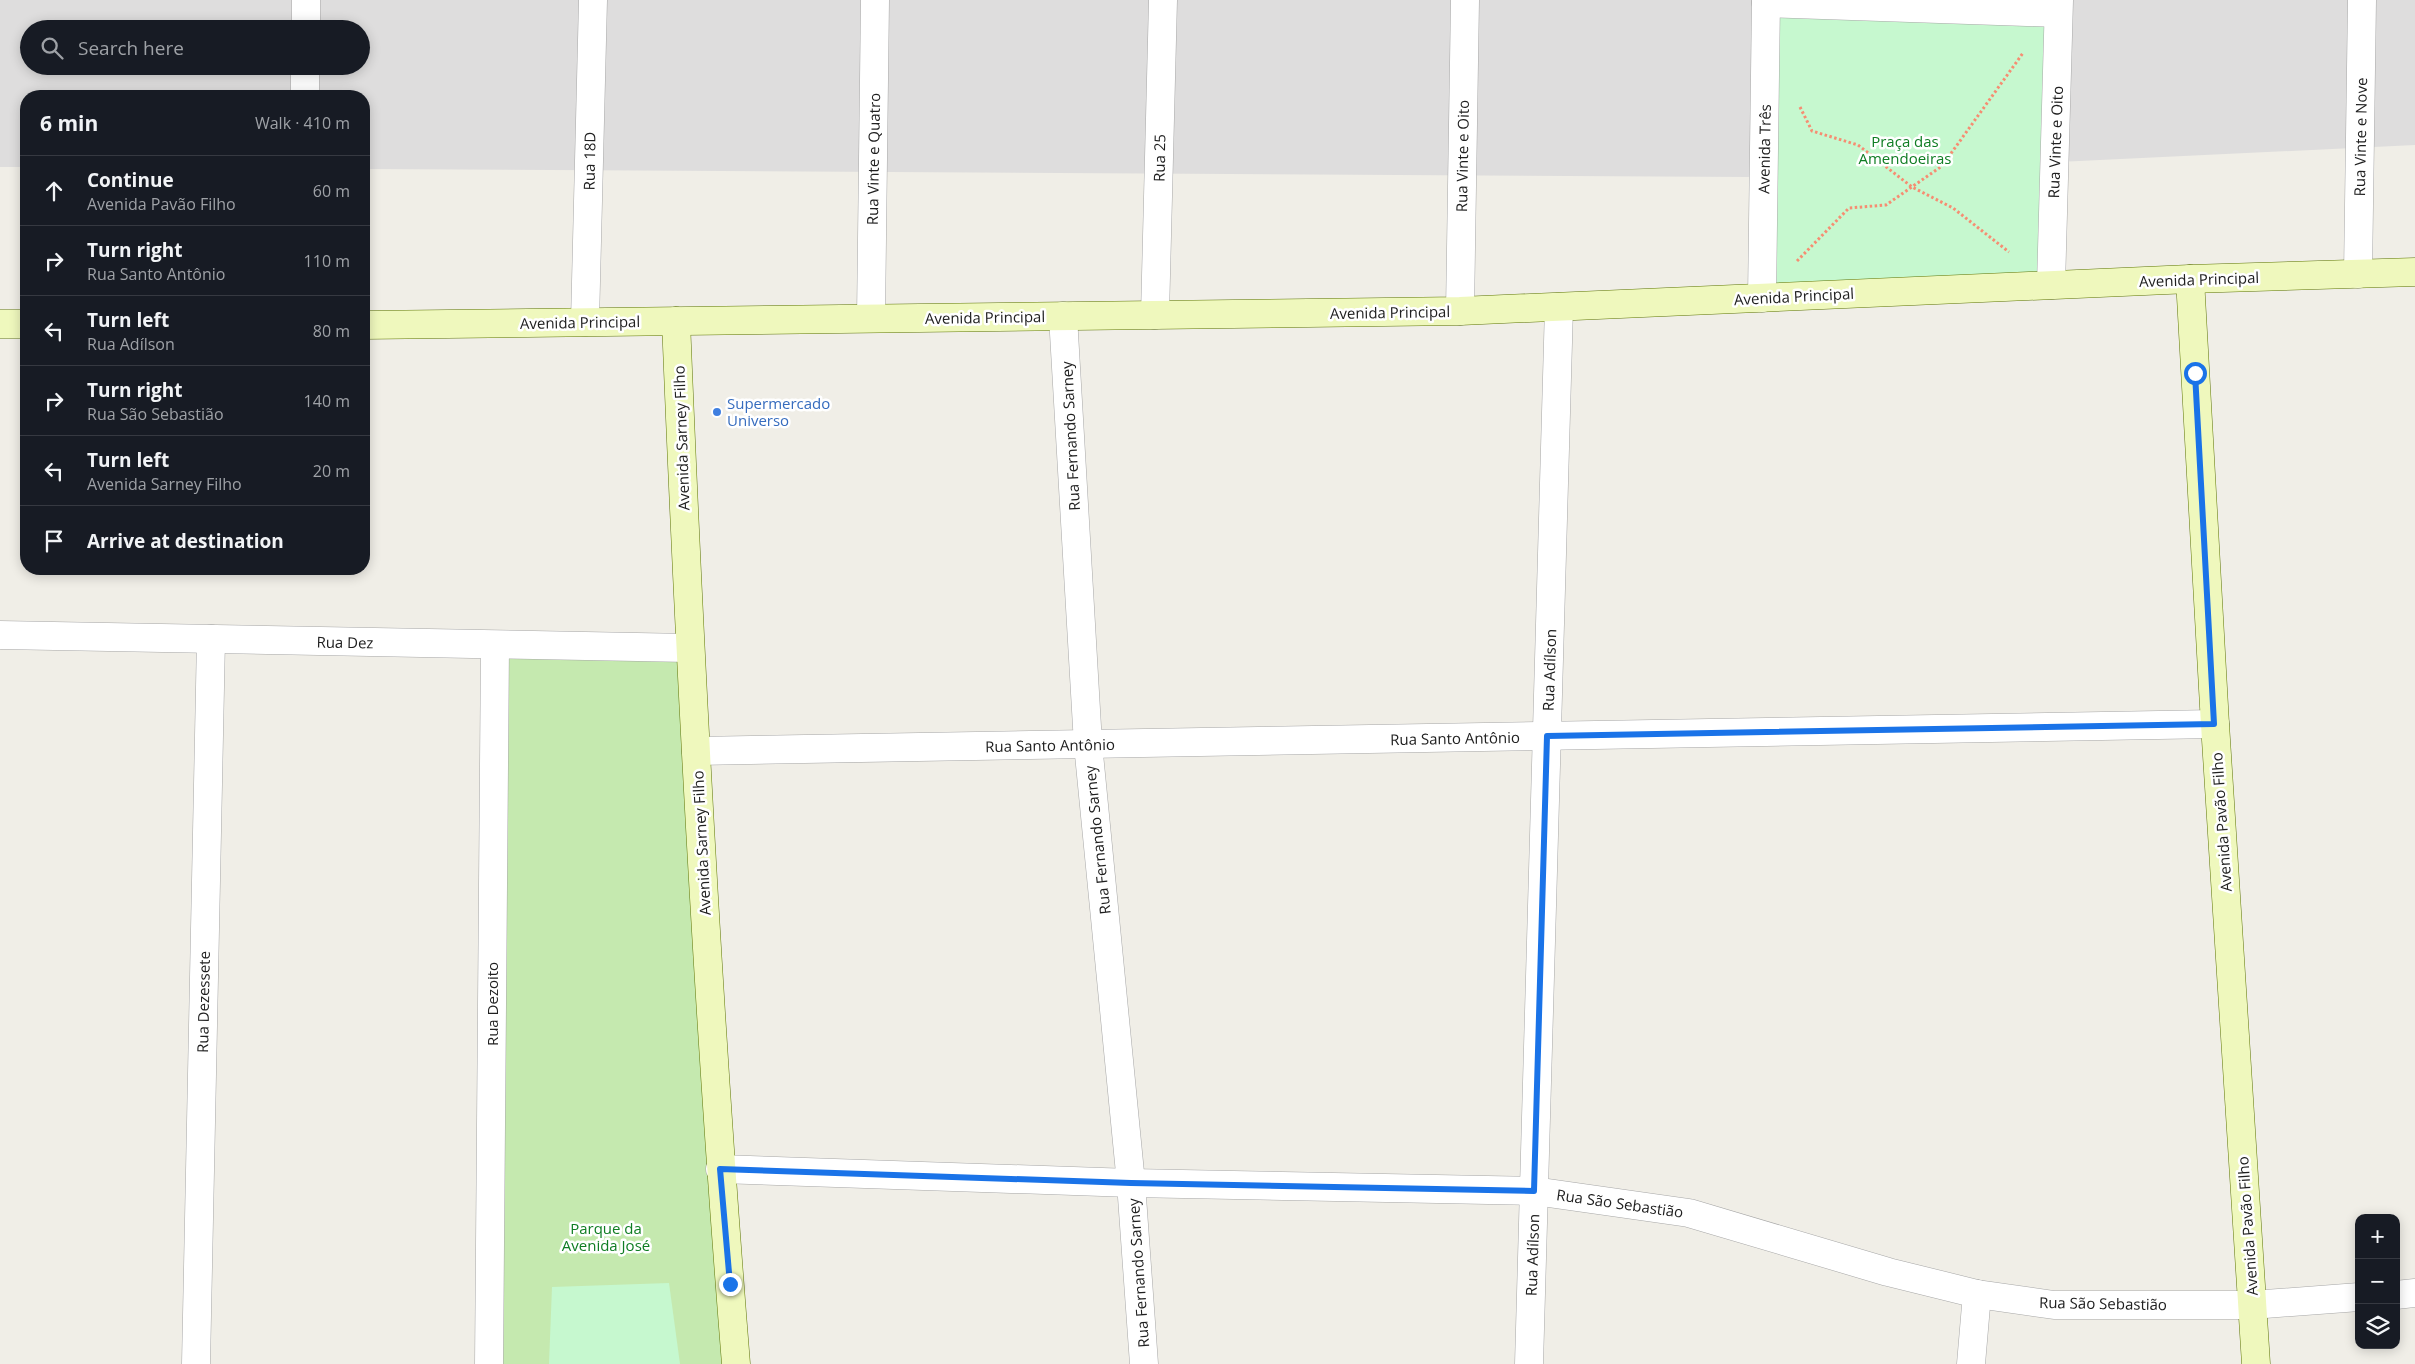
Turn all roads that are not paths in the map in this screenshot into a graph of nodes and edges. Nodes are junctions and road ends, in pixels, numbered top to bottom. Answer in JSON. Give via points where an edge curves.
{"nodes":[{"id":1,"x":306,"y":0,"type":"edge"},
{"id":2,"x":593,"y":0,"type":"edge"},
{"id":3,"x":874,"y":0,"type":"edge"},
{"id":4,"x":1162,"y":0,"type":"edge"},
{"id":5,"x":1465,"y":0,"type":"edge"},
{"id":6,"x":2362,"y":0,"type":"edge"},
{"id":7,"x":1766,"y":2,"type":"edge"},
{"id":8,"x":2059,"y":6,"type":"edge"},
{"id":9,"x":306,"y":20,"type":"edge"},
{"id":10,"x":305,"y":75,"type":"edge"},
{"id":11,"x":305,"y":90,"type":"edge"},
{"id":12,"x":2415,"y":272,"type":"edge"},
{"id":13,"x":2358,"y":274,"type":"junction"},
{"id":14,"x":2190,"y":279,"type":"junction"},
{"id":15,"x":2051,"y":285,"type":"junction"},
{"id":16,"x":1762,"y":298,"type":"junction"},
{"id":17,"x":1560,"y":307,"type":"junction"},
{"id":18,"x":1460,"y":311,"type":"junction"},
{"id":19,"x":1154,"y":315,"type":"junction"},
{"id":20,"x":1062,"y":316,"type":"junction"},
{"id":21,"x":871,"y":318,"type":"junction"},
{"id":22,"x":676,"y":321,"type":"junction"},
{"id":23,"x":585,"y":322,"type":"junction"},
{"id":24,"x":0,"y":324,"type":"edge"},
{"id":25,"x":20,"y":324,"type":"edge"},
{"id":26,"x":370,"y":325,"type":"edge"},
{"id":27,"x":0,"y":635,"type":"edge"},
{"id":28,"x":211,"y":639,"type":"junction"},
{"id":29,"x":495,"y":645,"type":"junction"},
{"id":30,"x":689,"y":648,"type":"junction"},
{"id":31,"x":2214,"y":724,"type":"junction"},
{"id":32,"x":1547,"y":736,"type":"junction"},
{"id":33,"x":1088,"y":744,"type":"junction"},
{"id":34,"x":696,"y":751,"type":"junction"},
{"id":35,"x":720,"y":1169,"type":"junction"},
{"id":36,"x":1131,"y":1183,"type":"junction"},
{"id":37,"x":1534,"y":1191,"type":"junction"},
{"id":38,"x":1977,"y":1294,"type":"junction"},
{"id":39,"x":2415,"y":1294,"type":"edge"},
{"id":40,"x":2400,"y":1295,"type":"edge"},
{"id":41,"x":2355,"y":1297,"type":"edge"},
{"id":42,"x":2252,"y":1305,"type":"junction"},
{"id":43,"x":196,"y":1364,"type":"edge"},
{"id":44,"x":489,"y":1364,"type":"edge"},
{"id":45,"x":736,"y":1364,"type":"edge"},
{"id":46,"x":1144,"y":1364,"type":"edge"},
{"id":47,"x":1529,"y":1364,"type":"edge"},
{"id":48,"x":1971,"y":1364,"type":"edge"},
{"id":49,"x":2256,"y":1364,"type":"edge"}],
"edges":[{"from":1,"to":9,"type":"street"},
{"from":2,"to":23,"type":"street","name":"Rua 18D"},
{"from":3,"to":21,"type":"street","name":"Rua Vinte e Quatro"},
{"from":4,"to":19,"type":"street","name":"Rua 25"},
{"from":5,"to":18,"type":"street","name":"Rua Vinte e Oito"},
{"from":6,"to":13,"type":"street","name":"Rua Vinte e Nove"},
{"from":7,"to":8,"type":"street"},
{"from":7,"to":16,"type":"street","name":"Avenida Três"},
{"from":8,"to":15,"type":"street","name":"Rua Vinte e Oito"},
{"from":10,"to":11,"type":"street"},
{"from":12,"to":13,"type":"street","name":"Avenida Principal"},
{"from":13,"to":14,"type":"street","name":"Avenida Principal"},
{"from":14,"to":15,"type":"street","name":"Avenida Principal"},
{"from":14,"to":31,"type":"street","name":"Avenida Pavão Filho"},
{"from":15,"to":16,"type":"street","name":"Avenida Principal"},
{"from":16,"to":17,"type":"street","name":"Avenida Principal"},
{"from":17,"to":18,"type":"street","name":"Avenida Principal"},
{"from":17,"to":32,"type":"street","name":"Rua Adílson"},
{"from":18,"to":19,"type":"street","name":"Avenida Principal"},
{"from":19,"to":20,"type":"street","name":"Avenida Principal"},
{"from":20,"to":21,"type":"street","name":"Avenida Principal"},
{"from":20,"to":33,"type":"street","name":"Rua Fernando Sarney"},
{"from":21,"to":22,"type":"street","name":"Avenida Principal"},
{"from":22,"to":23,"type":"street","name":"Avenida Principal"},
{"from":22,"to":30,"type":"street","name":"Avenida Sarney Filho"},
{"from":23,"to":26,"type":"street","name":"Avenida Principal"},
{"from":24,"to":25,"type":"street"},
{"from":27,"to":28,"type":"street","name":"Rua Dez"},
{"from":28,"to":29,"type":"street","name":"Rua Dez"},
{"from":28,"to":43,"type":"street","name":"Rua Dezessete"},
{"from":29,"to":30,"type":"street","name":"Rua Dez"},
{"from":29,"to":44,"type":"street","name":"Rua Dezoito"},
{"from":30,"to":34,"type":"street","name":"Avenida Sarney Filho"},
{"from":31,"to":32,"type":"street","name":"Rua Santo Antônio"},
{"from":31,"to":42,"type":"street","name":"Avenida Pavão Filho"},
{"from":32,"to":33,"type":"street","name":"Rua Santo Antônio"},
{"from":32,"to":37,"type":"street","name":"Rua Adílson"},
{"from":33,"to":34,"type":"street","name":"Rua Santo Antônio"},
{"from":33,"to":36,"type":"street","name":"Rua Fernando Sarney"},
{"from":34,"to":35,"type":"street","name":"Avenida Sarney Filho"},
{"from":35,"to":36,"type":"street","name":"Rua São Sebastião"},
{"from":35,"to":45,"type":"street","name":"Avenida Sarney Filho"},
{"from":36,"to":37,"type":"street","name":"Rua São Sebastião"},
{"from":36,"to":46,"type":"street","name":"Rua Fernando Sarney"},
{"from":37,"to":38,"type":"street","name":"Rua São Sebastião","via":[[1689,1213],[1888,1272]]},
{"from":37,"to":47,"type":"street","name":"Rua Adílson"},
{"from":38,"to":42,"type":"street","name":"Rua São Sebastião","via":[[2054,1305]]},
{"from":38,"to":48,"type":"street"},
{"from":39,"to":40,"type":"street"},
{"from":41,"to":42,"type":"street","name":"Rua São Sebastião"},
{"from":42,"to":49,"type":"street","name":"Avenida Pavão Filho"}]}
